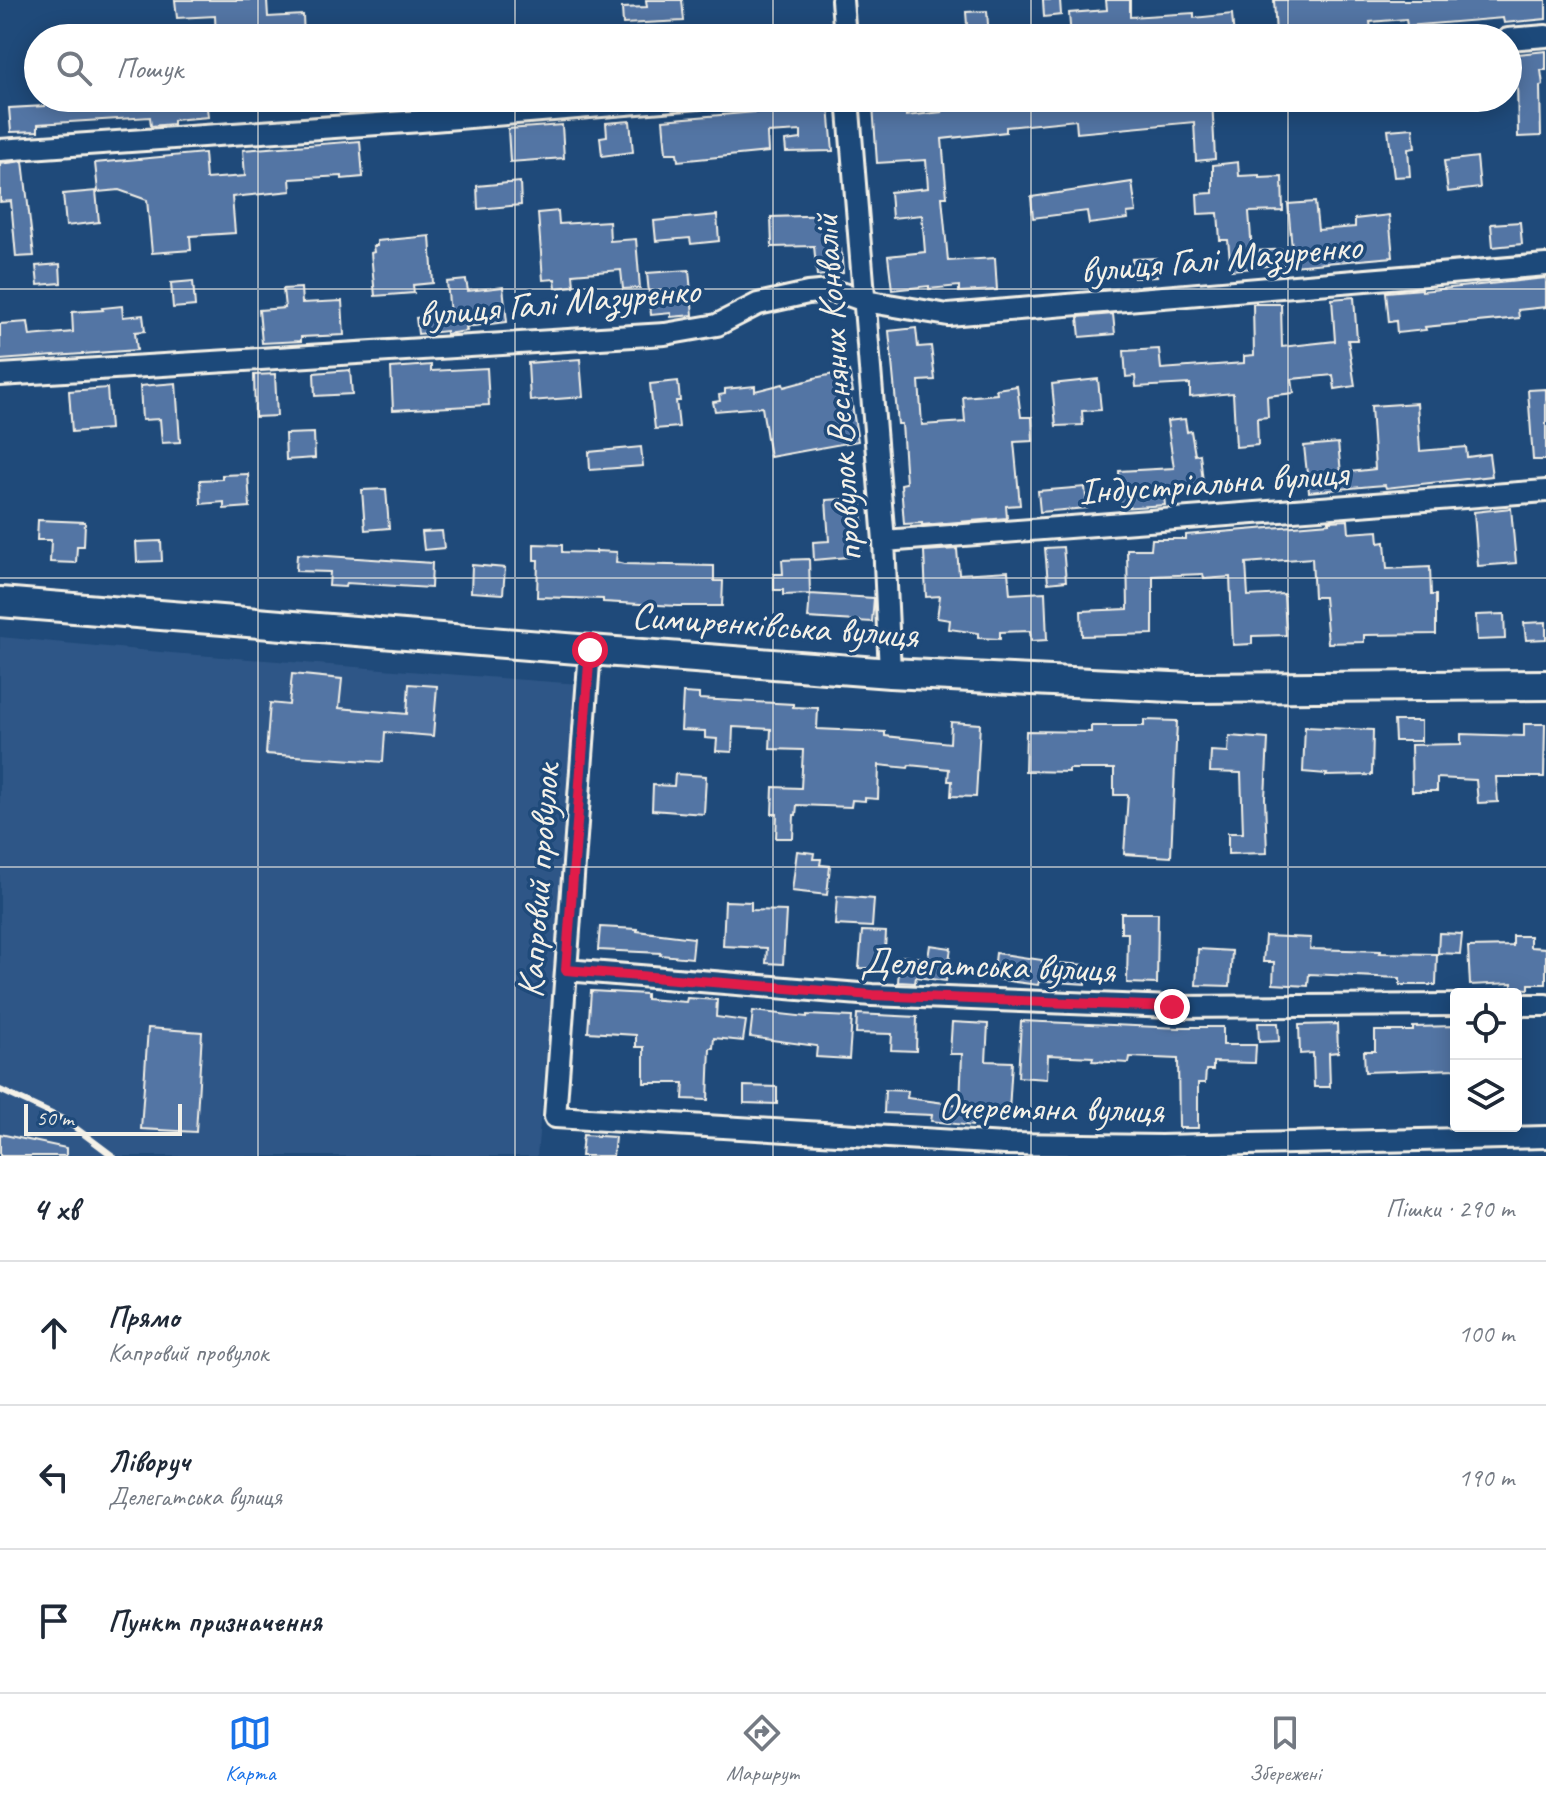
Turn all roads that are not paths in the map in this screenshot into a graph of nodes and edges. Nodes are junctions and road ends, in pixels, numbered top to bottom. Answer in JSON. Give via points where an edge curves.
{"nodes":[{"id":1,"x":842,"y":0,"type":"edge"},
{"id":2,"x":844,"y":24,"type":"edge"},
{"id":3,"x":1546,"y":36,"type":"edge"},
{"id":4,"x":1522,"y":38,"type":"edge"},
{"id":5,"x":528,"y":112,"type":"edge"},
{"id":6,"x":849,"y":112,"type":"edge"},
{"id":7,"x":0,"y":150,"type":"edge"},
{"id":8,"x":1546,"y":265,"type":"edge"},
{"id":9,"x":865,"y":301,"type":"junction"},
{"id":10,"x":0,"y":375,"type":"edge"},
{"id":11,"x":1546,"y":491,"type":"edge"},
{"id":12,"x":884,"y":541,"type":"junction"},
{"id":13,"x":0,"y":602,"type":"edge"},
{"id":14,"x":590,"y":650,"type":"junction"},
{"id":15,"x":890,"y":673,"type":"junction"},
{"id":16,"x":1546,"y":685,"type":"edge"},
{"id":17,"x":566,"y":970,"type":"junction"},
{"id":18,"x":1450,"y":1005,"type":"edge"},
{"id":19,"x":1522,"y":1005,"type":"edge"},
{"id":20,"x":1546,"y":1005,"type":"edge"},
{"id":21,"x":555,"y":1117,"type":"joint"},
{"id":22,"x":1546,"y":1137,"type":"edge"}],
"edges":[{"from":1,"to":2,"type":"street"},
{"from":3,"to":4,"type":"street"},
{"from":5,"to":7,"type":"street"},
{"from":6,"to":9,"type":"street","name":"провулок Весняних Конвалій"},
{"from":8,"to":9,"type":"street","name":"вулиця Галі Мазуренко","via":[[948,315]]},
{"from":9,"to":10,"type":"street","name":"вулиця Галі Мазуренко","via":[[830,291],[808,293],[758,304],[717,325],[665,334]]},
{"from":9,"to":12,"type":"street","name":"провулок Весняних Конвалій"},
{"from":11,"to":12,"type":"street","name":"Індустріальна вулиця"},
{"from":12,"to":15,"type":"street","name":"провулок Весняних Конвалій"},
{"from":13,"to":14,"type":"main road","name":"Симиренківська вулиця"},
{"from":14,"to":15,"type":"main road","name":"Симиренківська вулиця"},
{"from":14,"to":17,"type":"street","name":"Капровий провулок"},
{"from":15,"to":16,"type":"main road","name":"Симиренківська вулиця","via":[[1191,688]]},
{"from":17,"to":18,"type":"street","name":"Делегатська вулиця","via":[[872,995],[1172,1007]]},
{"from":17,"to":21,"type":"street","name":"Капровий провулок"},
{"from":19,"to":20,"type":"street"},
{"from":21,"to":22,"type":"street","name":"Очеретяна вулиця","via":[[1005,1144],[1161,1146]]}]}
